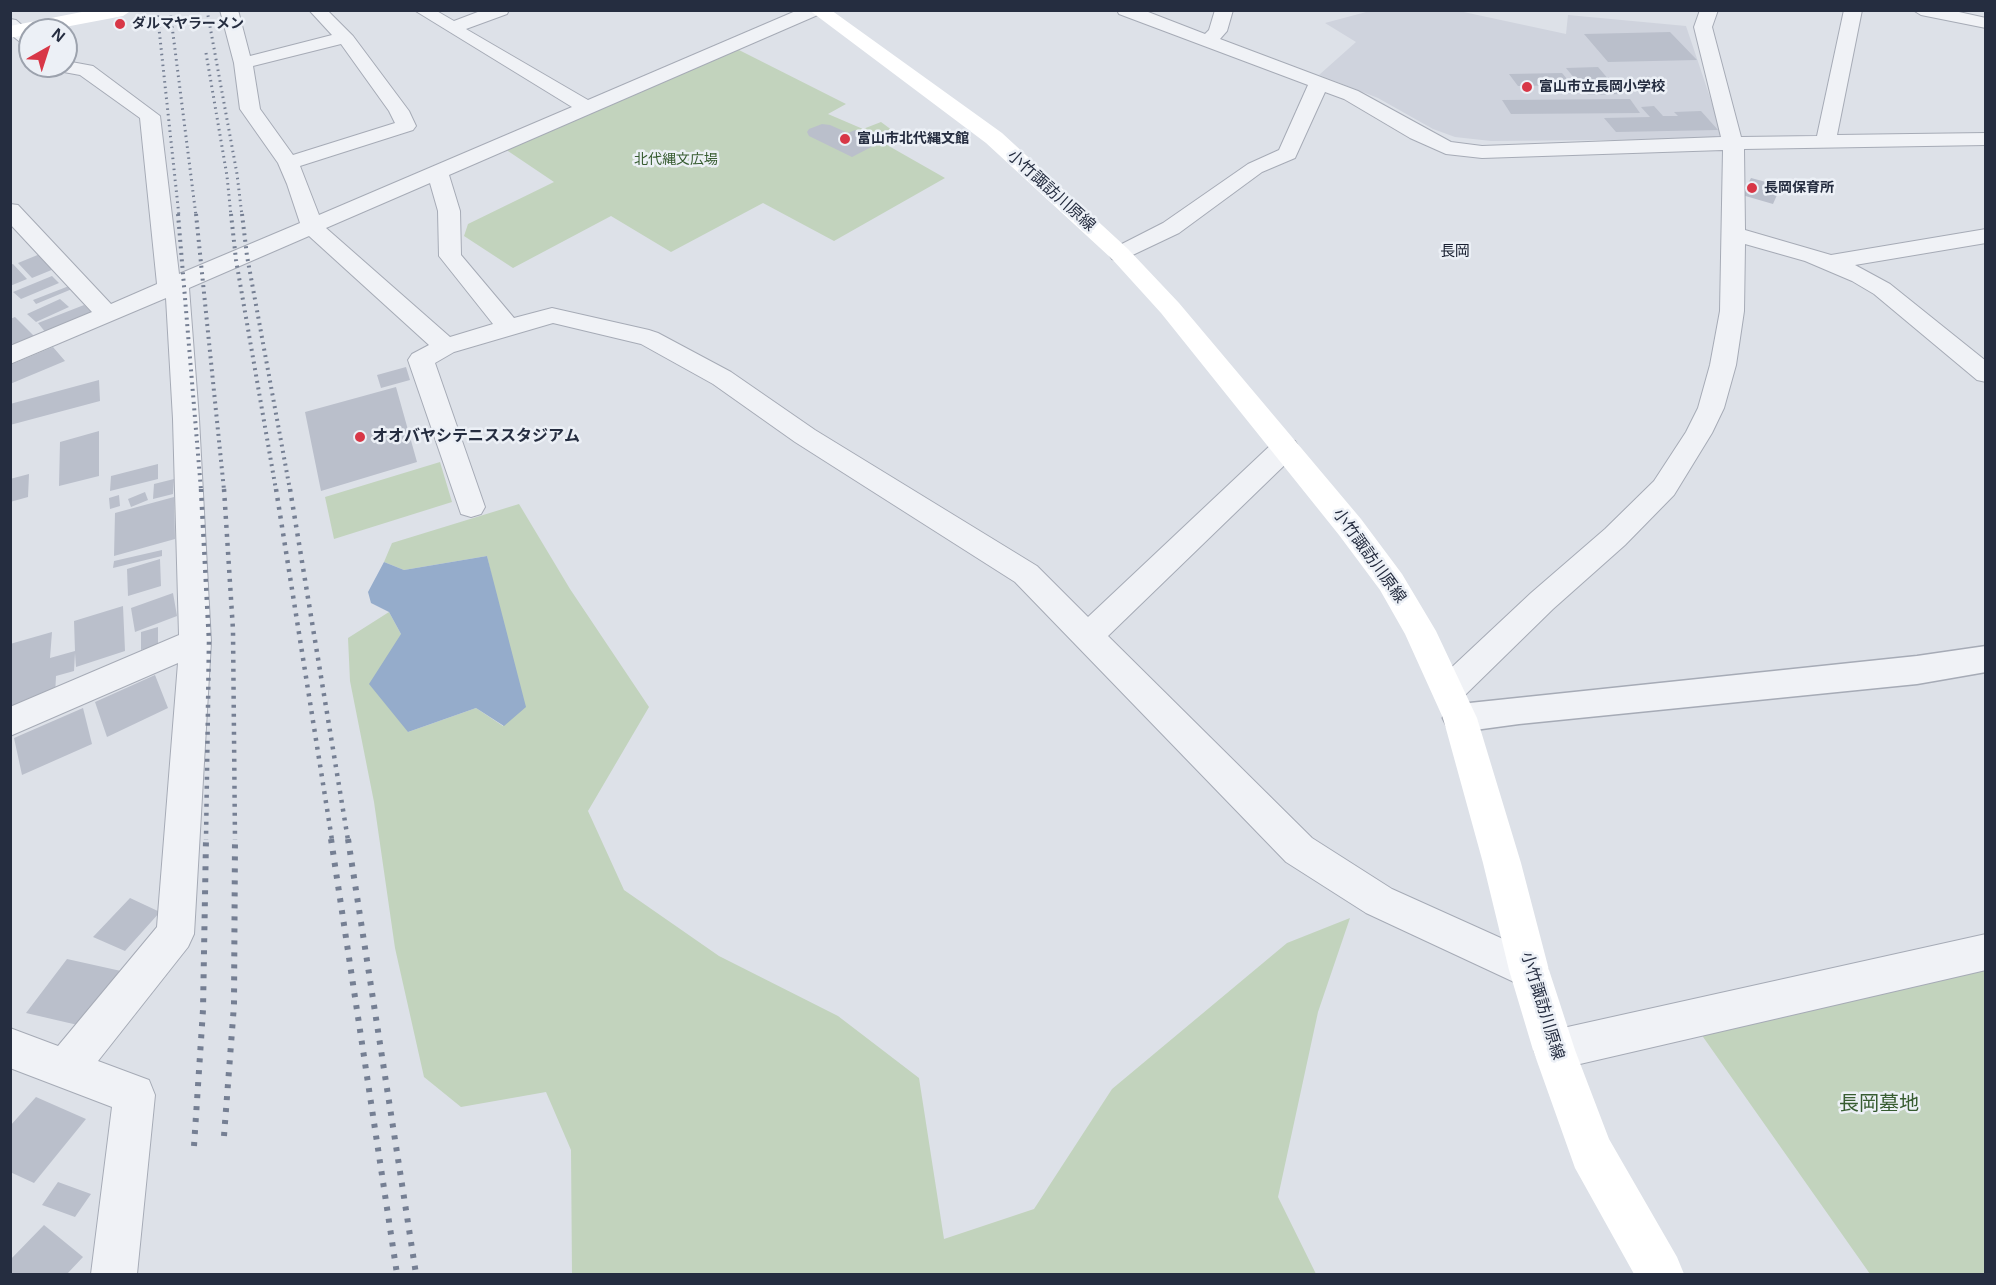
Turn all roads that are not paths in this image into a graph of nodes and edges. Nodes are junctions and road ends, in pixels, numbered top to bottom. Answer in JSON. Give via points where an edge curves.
{"nodes":[{"id":1,"x":123,"y":10,"type":"edge"},
{"id":2,"x":229,"y":10,"type":"edge"},
{"id":3,"x":318,"y":10,"type":"edge"},
{"id":4,"x":422,"y":10,"type":"edge"},
{"id":5,"x":501,"y":10,"type":"edge"},
{"id":6,"x":814,"y":10,"type":"edge"},
{"id":7,"x":818,"y":10,"type":"edge"},
{"id":8,"x":1125,"y":10,"type":"edge"},
{"id":9,"x":1224,"y":10,"type":"edge"},
{"id":10,"x":1709,"y":10,"type":"edge"},
{"id":11,"x":1853,"y":10,"type":"edge"},
{"id":12,"x":1921,"y":10,"type":"edge"},
{"id":13,"x":1986,"y":23,"type":"edge"},
{"id":14,"x":452,"y":28,"type":"junction"},
{"id":15,"x":17,"y":32,"type":"edge"},
{"id":16,"x":345,"y":38,"type":"junction"},
{"id":17,"x":1208,"y":42,"type":"junction"},
{"id":18,"x":243,"y":63,"type":"junction"},
{"id":19,"x":78,"y":69,"type":"edge"},
{"id":20,"x":1319,"y":82,"type":"junction"},
{"id":21,"x":587,"y":108,"type":"junction"},
{"id":22,"x":1986,"y":139,"type":"edge"},
{"id":23,"x":1826,"y":142,"type":"junction"},
{"id":24,"x":1733,"y":144,"type":"junction"},
{"id":25,"x":288,"y":163,"type":"junction"},
{"id":26,"x":438,"y":172,"type":"junction"},
{"id":27,"x":10,"y":210,"type":"edge"},
{"id":28,"x":312,"y":227,"type":"junction"},
{"id":29,"x":1734,"y":234,"type":"junction"},
{"id":30,"x":1986,"y":236,"type":"edge"},
{"id":31,"x":1120,"y":254,"type":"junction"},
{"id":32,"x":1828,"y":262,"type":"junction"},
{"id":33,"x":173,"y":285,"type":"junction"},
{"id":34,"x":106,"y":313,"type":"junction"},
{"id":35,"x":509,"y":328,"type":"junction"},
{"id":36,"x":445,"y":346,"type":"junction"},
{"id":37,"x":1974,"y":353,"type":"edge"},
{"id":38,"x":10,"y":356,"type":"edge"},
{"id":39,"x":1986,"y":374,"type":"edge"},
{"id":40,"x":1285,"y":448,"type":"junction"},
{"id":41,"x":471,"y":507,"type":"dead end"},
{"id":42,"x":1088,"y":636,"type":"junction"},
{"id":43,"x":195,"y":642,"type":"junction"},
{"id":44,"x":1986,"y":659,"type":"edge"},
{"id":45,"x":1454,"y":704,"type":"junction"},
{"id":46,"x":10,"y":722,"type":"edge"},
{"id":47,"x":1986,"y":952,"type":"edge"},
{"id":48,"x":1529,"y":970,"type":"junction"},
{"id":49,"x":10,"y":1048,"type":"edge"},
{"id":50,"x":1554,"y":1050,"type":"junction"},
{"id":51,"x":65,"y":1069,"type":"junction"},
{"id":52,"x":114,"y":1275,"type":"edge"},
{"id":53,"x":1660,"y":1275,"type":"edge"}],
"edges":[{"from":1,"to":15,"type":"main road"},
{"from":2,"to":18,"type":"street"},
{"from":3,"to":16,"type":"street"},
{"from":4,"to":14,"type":"street"},
{"from":5,"to":14,"type":"street"},
{"from":6,"to":21,"type":"street"},
{"from":7,"to":31,"type":"main road","name":"小竹諏訪川原線","via":[[994,138]]},
{"from":8,"to":17,"type":"street"},
{"from":9,"to":17,"type":"street","via":[[1218,32]]},
{"from":10,"to":24,"type":"street","via":[[1703,27]]},
{"from":11,"to":23,"type":"street"},
{"from":12,"to":13,"type":"street"},
{"from":14,"to":21,"type":"street"},
{"from":16,"to":18,"type":"street"},
{"from":16,"to":25,"type":"street","via":[[406,126]]},
{"from":17,"to":20,"type":"street"},
{"from":18,"to":25,"type":"street","via":[[250,109]]},
{"from":19,"to":33,"type":"street","via":[[86,70],[150,116]]},
{"from":20,"to":24,"type":"street","via":[[1351,95],[1446,148],[1482,152]]},
{"from":20,"to":31,"type":"street","via":[[1287,154],[1255,168],[1171,228]]},
{"from":21,"to":26,"type":"street"},
{"from":22,"to":23,"type":"street"},
{"from":23,"to":24,"type":"street"},
{"from":24,"to":29,"type":"street"},
{"from":25,"to":28,"type":"street"},
{"from":26,"to":28,"type":"street"},
{"from":26,"to":35,"type":"street","via":[[448,211],[450,256]]},
{"from":27,"to":34,"type":"street"},
{"from":28,"to":33,"type":"street"},
{"from":28,"to":36,"type":"street"},
{"from":29,"to":32,"type":"street"},
{"from":29,"to":45,"type":"street","via":[[1731,311],[1723,365],[1699,433],[1664,488],[1542,601]]},
{"from":30,"to":32,"type":"street"},
{"from":31,"to":40,"type":"main road","name":"小竹諏訪川原線","via":[[1170,308]]},
{"from":32,"to":37,"type":"street","via":[[1882,289]]},
{"from":33,"to":34,"type":"street"},
{"from":33,"to":43,"type":"street","via":[[186,419]]},
{"from":34,"to":38,"type":"street"},
{"from":35,"to":36,"type":"street"},
{"from":35,"to":42,"type":"street","via":[[552,315],[649,338],[722,378],[805,436],[1026,574]]},
{"from":36,"to":41,"type":"street","via":[[421,360]]},
{"from":37,"to":39,"type":"street"},
{"from":40,"to":42,"type":"street"},
{"from":40,"to":45,"type":"main road","name":"小竹諏訪川原線","via":[[1391,582],[1420,630]]},
{"from":42,"to":48,"type":"street","via":[[1299,850],[1379,901]]},
{"from":43,"to":46,"type":"street"},
{"from":43,"to":51,"type":"street","via":[[175,934]]},
{"from":44,"to":45,"type":"street","via":[[1917,670],[1519,710]]},
{"from":45,"to":48,"type":"main road","name":"小竹諏訪川原線","via":[[1502,863]]},
{"from":47,"to":50,"type":"street"},
{"from":48,"to":50,"type":"main road","name":"小竹諏訪川原線"},
{"from":49,"to":51,"type":"street"},
{"from":50,"to":53,"type":"main road","name":"小竹諏訪川原線","via":[[1591,1152]]},
{"from":51,"to":52,"type":"street","via":[[134,1095]]}]}
